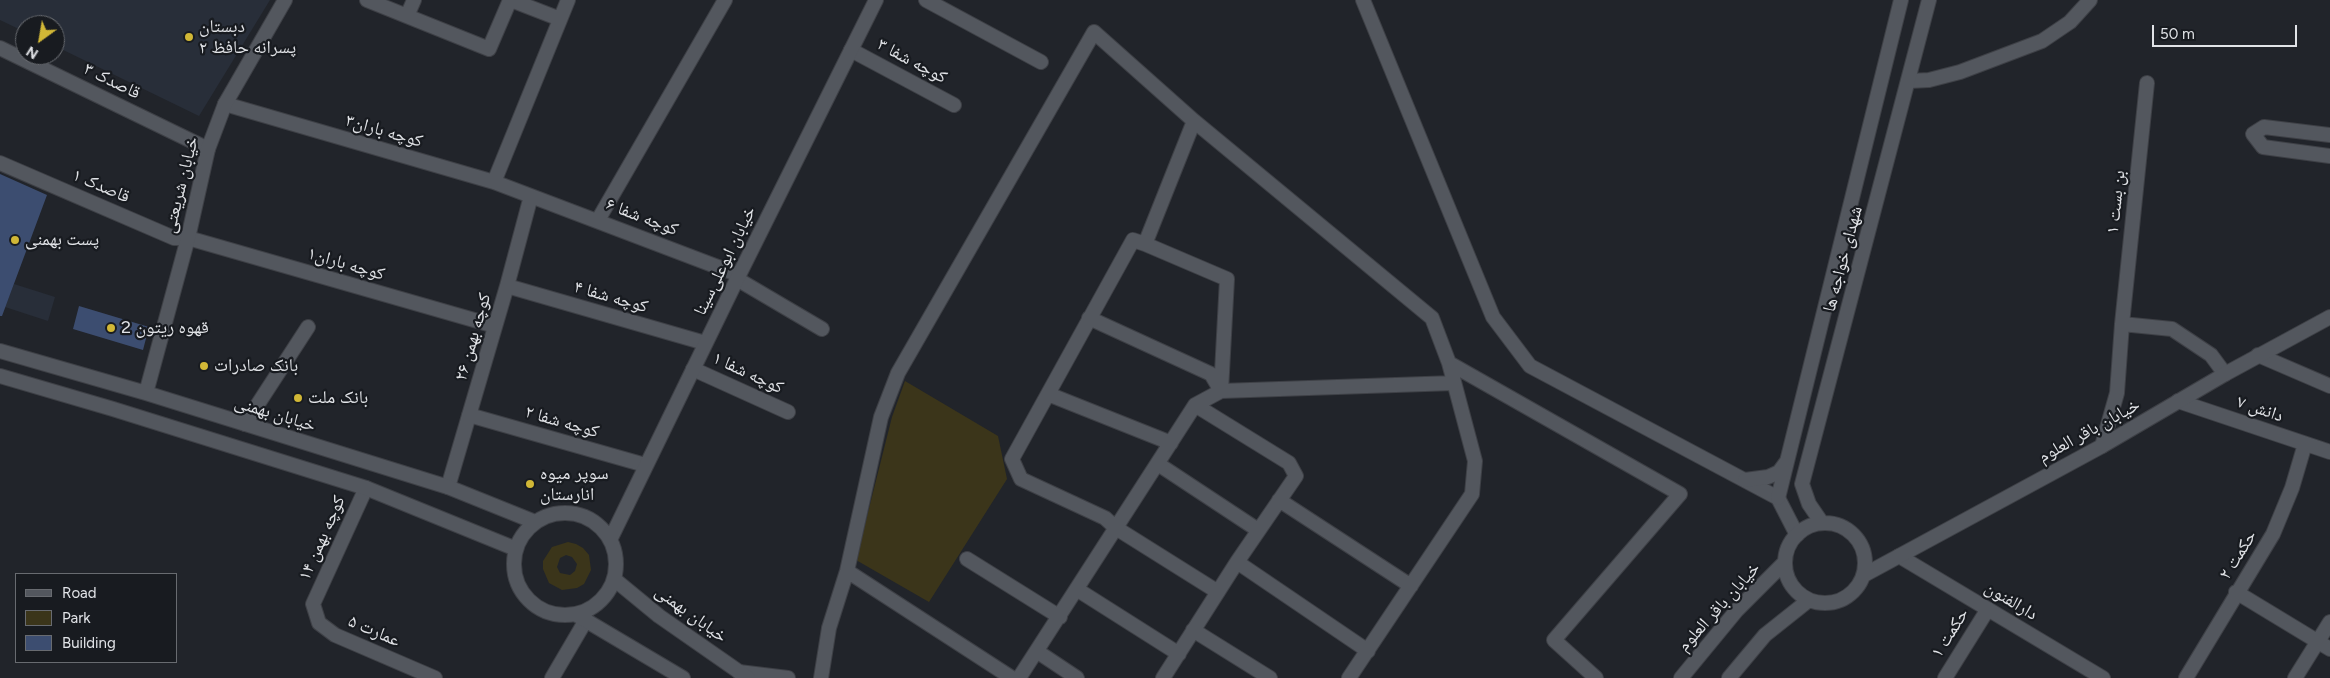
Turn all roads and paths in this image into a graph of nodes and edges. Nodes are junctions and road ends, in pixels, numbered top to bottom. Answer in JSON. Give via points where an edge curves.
{"nodes":[{"id":1,"x":285,"y":0,"type":"edge"},
{"id":2,"x":367,"y":0,"type":"edge"},
{"id":3,"x":414,"y":0,"type":"edge"},
{"id":4,"x":511,"y":0,"type":"edge"},
{"id":5,"x":568,"y":0,"type":"edge"},
{"id":6,"x":725,"y":0,"type":"edge"},
{"id":7,"x":876,"y":0,"type":"edge"},
{"id":8,"x":926,"y":0,"type":"edge"},
{"id":9,"x":1363,"y":0,"type":"edge"},
{"id":10,"x":1901,"y":0,"type":"edge"},
{"id":11,"x":1929,"y":0,"type":"edge"},
{"id":12,"x":2090,"y":0,"type":"edge"},
{"id":13,"x":407,"y":16,"type":"junction"},
{"id":14,"x":560,"y":19,"type":"junction"},
{"id":15,"x":0,"y":48,"type":"edge"},
{"id":16,"x":851,"y":50,"type":"junction"},
{"id":17,"x":1041,"y":62,"type":"dead end"},
{"id":18,"x":1909,"y":81,"type":"junction"},
{"id":19,"x":2147,"y":83,"type":"dead end"},
{"id":20,"x":226,"y":104,"type":"junction"},
{"id":21,"x":954,"y":105,"type":"dead end"},
{"id":22,"x":1194,"y":121,"type":"junction"},
{"id":23,"x":2330,"y":135,"type":"edge"},
{"id":24,"x":208,"y":149,"type":"junction"},
{"id":25,"x":2330,"y":156,"type":"edge"},
{"id":26,"x":0,"y":163,"type":"edge"},
{"id":27,"x":494,"y":182,"type":"junction"},
{"id":28,"x":531,"y":196,"type":"junction"},
{"id":29,"x":598,"y":220,"type":"junction"},
{"id":30,"x":188,"y":238,"type":"junction"},
{"id":31,"x":1145,"y":244,"type":"junction"},
{"id":32,"x":738,"y":277,"type":"junction"},
{"id":33,"x":507,"y":286,"type":"junction"},
{"id":34,"x":2330,"y":317,"type":"edge"},
{"id":35,"x":1089,"y":318,"type":"junction"},
{"id":36,"x":2122,"y":324,"type":"junction"},
{"id":37,"x":495,"y":326,"type":"junction"},
{"id":38,"x":308,"y":327,"type":"dead end"},
{"id":39,"x":822,"y":329,"type":"dead end"},
{"id":40,"x":705,"y":343,"type":"junction"},
{"id":41,"x":0,"y":351,"type":"edge"},
{"id":42,"x":2258,"y":355,"type":"junction"},
{"id":43,"x":1449,"y":363,"type":"junction"},
{"id":44,"x":693,"y":368,"type":"junction"},
{"id":45,"x":2225,"y":374,"type":"junction"},
{"id":46,"x":0,"y":376,"type":"edge"},
{"id":47,"x":1454,"y":383,"type":"junction"},
{"id":48,"x":2330,"y":386,"type":"edge"},
{"id":49,"x":1221,"y":391,"type":"junction"},
{"id":50,"x":146,"y":393,"type":"junction"},
{"id":51,"x":1048,"y":394,"type":"junction"},
{"id":52,"x":2178,"y":402,"type":"junction"},
{"id":53,"x":1196,"y":405,"type":"junction"},
{"id":54,"x":788,"y":412,"type":"dead end"},
{"id":55,"x":469,"y":415,"type":"junction"},
{"id":56,"x":245,"y":424,"type":"junction"},
{"id":57,"x":1171,"y":443,"type":"junction"},
{"id":58,"x":2305,"y":444,"type":"junction"},
{"id":59,"x":2102,"y":446,"type":"junction"},
{"id":60,"x":2330,"y":452,"type":"edge"},
{"id":61,"x":1788,"y":461,"type":"junction"},
{"id":62,"x":1158,"y":464,"type":"junction"},
{"id":63,"x":645,"y":465,"type":"junction"},
{"id":64,"x":1745,"y":480,"type":"junction"},
{"id":65,"x":448,"y":487,"type":"junction"},
{"id":66,"x":366,"y":488,"type":"junction"},
{"id":67,"x":1778,"y":498,"type":"junction"},
{"id":68,"x":1280,"y":500,"type":"junction"},
{"id":69,"x":536,"y":522,"type":"junction"},
{"id":70,"x":1822,"y":523,"type":"junction"},
{"id":71,"x":1116,"y":528,"type":"junction"},
{"id":72,"x":1258,"y":530,"type":"junction"},
{"id":73,"x":1797,"y":535,"type":"junction"},
{"id":74,"x":610,"y":540,"type":"junction"},
{"id":75,"x":516,"y":549,"type":"junction"},
{"id":76,"x":1899,"y":556,"type":"junction"},
{"id":77,"x":967,"y":559,"type":"dead end"},
{"id":78,"x":1237,"y":562,"type":"junction"},
{"id":79,"x":1785,"y":562,"type":"junction"},
{"id":80,"x":847,"y":572,"type":"junction"},
{"id":81,"x":1864,"y":575,"type":"junction"},
{"id":82,"x":614,"y":579,"type":"junction"},
{"id":83,"x":1411,"y":586,"type":"junction"},
{"id":84,"x":1078,"y":590,"type":"junction"},
{"id":85,"x":1218,"y":592,"type":"junction"},
{"id":86,"x":2236,"y":592,"type":"junction"},
{"id":87,"x":1809,"y":600,"type":"junction"},
{"id":88,"x":313,"y":604,"type":"joint"},
{"id":89,"x":1988,"y":608,"type":"junction"},
{"id":90,"x":580,"y":617,"type":"junction"},
{"id":91,"x":1060,"y":617,"type":"junction"},
{"id":92,"x":2330,"y":622,"type":"edge"},
{"id":93,"x":1193,"y":630,"type":"junction"},
{"id":94,"x":2317,"y":642,"type":"junction"},
{"id":95,"x":2330,"y":649,"type":"edge"},
{"id":96,"x":1368,"y":651,"type":"junction"},
{"id":97,"x":1038,"y":652,"type":"junction"},
{"id":98,"x":1179,"y":654,"type":"junction"},
{"id":99,"x":743,"y":675,"type":"edge"},
{"id":100,"x":435,"y":678,"type":"edge"},
{"id":101,"x":552,"y":678,"type":"edge"},
{"id":102,"x":682,"y":678,"type":"edge"},
{"id":103,"x":788,"y":678,"type":"edge"},
{"id":104,"x":821,"y":678,"type":"edge"},
{"id":105,"x":1012,"y":678,"type":"edge"},
{"id":106,"x":1019,"y":678,"type":"edge"},
{"id":107,"x":1078,"y":678,"type":"edge"},
{"id":108,"x":1163,"y":678,"type":"edge"},
{"id":109,"x":1270,"y":678,"type":"edge"},
{"id":110,"x":1349,"y":678,"type":"edge"},
{"id":111,"x":1596,"y":678,"type":"edge"},
{"id":112,"x":1680,"y":678,"type":"edge"},
{"id":113,"x":1729,"y":678,"type":"edge"},
{"id":114,"x":1945,"y":678,"type":"edge"},
{"id":115,"x":2103,"y":678,"type":"edge"},
{"id":116,"x":2186,"y":678,"type":"edge"},
{"id":117,"x":2294,"y":678,"type":"edge"}],
"edges":[{"from":1,"to":20,"type":"street","name":"خیابان شریعتی"},
{"from":2,"to":13,"type":"street"},
{"from":3,"to":13,"type":"street"},
{"from":4,"to":13,"type":"street","via":[[489,49]]},
{"from":4,"to":14,"type":"street"},
{"from":5,"to":14,"type":"street"},
{"from":6,"to":29,"type":"street"},
{"from":7,"to":16,"type":"street","name":"خیابان ابوعلی‌سینا"},
{"from":8,"to":17,"type":"street"},
{"from":9,"to":64,"type":"street","via":[[1493,316],[1530,366]]},
{"from":10,"to":61,"type":"street","name":"شهدای خواجه ها"},
{"from":11,"to":18,"type":"street","name":"شهدای خواجه ها"},
{"from":12,"to":18,"type":"street","via":[[2070,22],[2042,41],[1960,72]]},
{"from":14,"to":27,"type":"street"},
{"from":15,"to":24,"type":"street","name":"قاصدک ۳"},
{"from":16,"to":21,"type":"street","name":"کوچه شفا ۳"},
{"from":16,"to":32,"type":"street","name":"خیابان ابوعلی‌سینا"},
{"from":18,"to":70,"type":"street","name":"شهدای خواجه ها","via":[[1802,484],[1809,504]]},
{"from":19,"to":36,"type":"street","name":"بن بست ۱"},
{"from":20,"to":24,"type":"street","name":"خیابان شریعتی"},
{"from":20,"to":27,"type":"street","name":"کوچه باران۳"},
{"from":22,"to":31,"type":"street"},
{"from":22,"to":43,"type":"street","via":[[1432,318]]},
{"from":22,"to":80,"type":"street","via":[[1094,32],[898,374],[881,417]]},
{"from":23,"to":25,"type":"street","via":[[2264,127],[2253,134],[2263,147]]},
{"from":24,"to":30,"type":"street","name":"خیابان شریعتی"},
{"from":26,"to":30,"type":"street","name":"قاصدک ۱","via":[[174,238]]},
{"from":27,"to":28,"type":"street","name":"کوچه باران۳"},
{"from":28,"to":29,"type":"street","name":"کوچه شفا ۶"},
{"from":28,"to":33,"type":"street","name":"کوچه بهمن ۲۶"},
{"from":29,"to":32,"type":"street","name":"کوچه شفا ۶"},
{"from":30,"to":37,"type":"street","name":"کوچه باران۱"},
{"from":30,"to":50,"type":"street","name":"خیابان شریعتی"},
{"from":31,"to":35,"type":"street","via":[[1133,240]]},
{"from":31,"to":49,"type":"street","via":[[1227,279]]},
{"from":32,"to":39,"type":"street","name":"کوچه شفا ۶"},
{"from":32,"to":40,"type":"street","name":"خیابان ابوعلی‌سینا"},
{"from":33,"to":37,"type":"street","name":"کوچه بهمن ۲۶"},
{"from":33,"to":40,"type":"street","name":"کوچه شفا ۴"},
{"from":34,"to":42,"type":"street","name":"خیابان باقر العلوم"},
{"from":35,"to":49,"type":"street","via":[[1211,374]]},
{"from":35,"to":51,"type":"street"},
{"from":36,"to":45,"type":"street","via":[[2172,328],[2211,354]]},
{"from":36,"to":59,"type":"street","name":"بن بست ۱","via":[[2117,393]]},
{"from":37,"to":55,"type":"street","name":"کوچه بهمن ۲۶"},
{"from":38,"to":56,"type":"street"},
{"from":40,"to":44,"type":"street","name":"خیابان ابوعلی‌سینا"},
{"from":41,"to":50,"type":"street","name":"خیابان بهمنی"},
{"from":42,"to":45,"type":"street","name":"خیابان باقر العلوم"},
{"from":42,"to":48,"type":"street"},
{"from":43,"to":47,"type":"street"},
{"from":43,"to":111,"type":"street","via":[[1680,494],[1554,640]]},
{"from":44,"to":54,"type":"street","name":"کوچه شفا ۱"},
{"from":44,"to":63,"type":"street","name":"خیابان ابوعلی‌سینا"},
{"from":45,"to":52,"type":"street","name":"خیابان باقر العلوم"},
{"from":46,"to":66,"type":"street"},
{"from":47,"to":49,"type":"street"},
{"from":47,"to":83,"type":"street","via":[[1475,461],[1472,494]]},
{"from":49,"to":53,"type":"street"},
{"from":50,"to":56,"type":"street","name":"خیابان بهمنی"},
{"from":51,"to":57,"type":"street"},
{"from":51,"to":71,"type":"street","via":[[1012,459],[1022,479],[1105,518]]},
{"from":52,"to":58,"type":"street","name":"دانش ۷"},
{"from":52,"to":59,"type":"street","name":"خیابان باقر العلوم"},
{"from":53,"to":57,"type":"street"},
{"from":53,"to":68,"type":"street","via":[[1289,463],[1296,476]]},
{"from":55,"to":63,"type":"street","name":"کوچه شفا ۲"},
{"from":55,"to":65,"type":"street","name":"کوچه بهمن ۲۶"},
{"from":56,"to":65,"type":"street","name":"خیابان بهمنی"},
{"from":57,"to":62,"type":"street"},
{"from":58,"to":60,"type":"street","name":"دانش ۷"},
{"from":58,"to":86,"type":"street","name":"حکمت ۲","via":[[2273,534]]},
{"from":59,"to":76,"type":"street","name":"خیابان باقر العلوم"},
{"from":61,"to":64,"type":"street","via":[[1779,472],[1768,477]]},
{"from":61,"to":67,"type":"street","name":"شهدای خواجه ها"},
{"from":62,"to":71,"type":"street"},
{"from":62,"to":72,"type":"street"},
{"from":63,"to":74,"type":"street","name":"خیابان ابوعلی‌سینا"},
{"from":64,"to":67,"type":"street"},
{"from":65,"to":69,"type":"street","name":"خیابان بهمنی"},
{"from":66,"to":75,"type":"street"},
{"from":66,"to":88,"type":"street","name":"کوچه بهمن ۱۴"},
{"from":67,"to":73,"type":"street"},
{"from":68,"to":72,"type":"street"},
{"from":68,"to":83,"type":"street"},
{"from":69,"to":74,"type":"street","via":[[548,515],[577,514],[596,524]]},
{"from":69,"to":75,"type":"street"},
{"from":70,"to":73,"type":"street"},
{"from":70,"to":81,"type":"street","via":[[1847,529],[1857,538],[1864,556]]},
{"from":71,"to":84,"type":"street"},
{"from":71,"to":85,"type":"street"},
{"from":72,"to":78,"type":"street"},
{"from":73,"to":79,"type":"street","via":[[1790,543]]},
{"from":74,"to":82,"type":"street","via":[[615,555]]},
{"from":75,"to":90,"type":"street","via":[[516,578],[532,603],[546,611]]},
{"from":76,"to":81,"type":"street","name":"خیابان باقر العلوم"},
{"from":76,"to":89,"type":"street","name":"دارالفنون"},
{"from":77,"to":91,"type":"street"},
{"from":78,"to":85,"type":"street"},
{"from":78,"to":96,"type":"street"},
{"from":79,"to":87,"type":"street","via":[[1789,581]]},
{"from":79,"to":112,"type":"street","name":"خیابان باقر العلوم","via":[[1737,610]]},
{"from":80,"to":104,"type":"street","via":[[829,628]]},
{"from":80,"to":105,"type":"street"},
{"from":81,"to":87,"type":"street","via":[[1848,597],[1836,602]]},
{"from":82,"to":90,"type":"street","via":[[602,598]]},
{"from":82,"to":99,"type":"street","name":"خیابان بهمنی","via":[[659,616]]},
{"from":83,"to":96,"type":"street"},
{"from":84,"to":91,"type":"street"},
{"from":84,"to":98,"type":"street"},
{"from":85,"to":93,"type":"street"},
{"from":86,"to":94,"type":"street"},
{"from":86,"to":116,"type":"street","name":"حکمت ۲"},
{"from":87,"to":113,"type":"street","via":[[1766,635]]},
{"from":88,"to":100,"type":"street","name":"عمارت ۵","via":[[319,622],[335,635]]},
{"from":89,"to":114,"type":"street","name":"حکمت ۱"},
{"from":89,"to":115,"type":"street","name":"دارالفنون"},
{"from":90,"to":101,"type":"street"},
{"from":90,"to":102,"type":"street"},
{"from":91,"to":97,"type":"street"},
{"from":92,"to":94,"type":"street"},
{"from":93,"to":98,"type":"street"},
{"from":93,"to":109,"type":"street"},
{"from":94,"to":95,"type":"street"},
{"from":94,"to":117,"type":"street"},
{"from":96,"to":110,"type":"street"},
{"from":97,"to":106,"type":"street"},
{"from":97,"to":107,"type":"street"},
{"from":98,"to":108,"type":"street"},
{"from":99,"to":103,"type":"street"}]}
